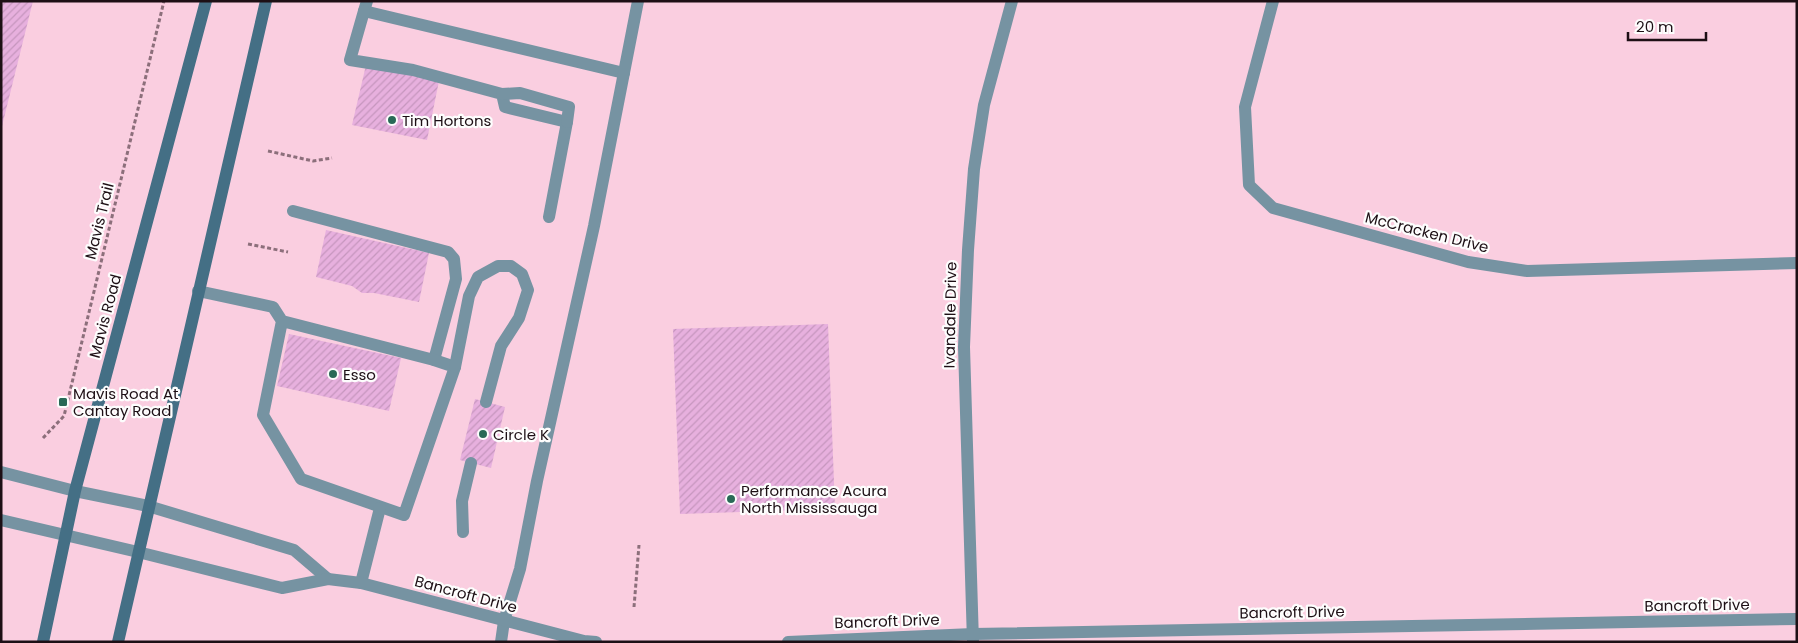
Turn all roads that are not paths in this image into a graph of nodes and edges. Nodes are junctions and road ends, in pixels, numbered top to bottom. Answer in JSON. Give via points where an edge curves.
{"nodes":[{"id":1,"x":206,"y":1,"type":"edge"},
{"id":2,"x":266,"y":1,"type":"edge"},
{"id":3,"x":638,"y":1,"type":"edge"},
{"id":4,"x":1012,"y":1,"type":"edge"},
{"id":5,"x":1273,"y":1,"type":"edge"},
{"id":6,"x":366,"y":6,"type":"edge"},
{"id":7,"x":624,"y":73,"type":"junction"},
{"id":8,"x":294,"y":211,"type":"dead end"},
{"id":9,"x":549,"y":216,"type":"dead end"},
{"id":10,"x":1797,"y":263,"type":"edge"},
{"id":11,"x":198,"y":291,"type":"junction"},
{"id":12,"x":282,"y":321,"type":"junction"},
{"id":13,"x":434,"y":360,"type":"junction"},
{"id":14,"x":455,"y":367,"type":"junction"},
{"id":15,"x":486,"y":402,"type":"dead end"},
{"id":16,"x":471,"y":463,"type":"dead end"},
{"id":17,"x":1,"y":472,"type":"edge"},
{"id":18,"x":75,"y":491,"type":"junction"},
{"id":19,"x":148,"y":506,"type":"junction"},
{"id":20,"x":380,"y":508,"type":"junction"},
{"id":21,"x":1,"y":520,"type":"edge"},
{"id":22,"x":463,"y":532,"type":"dead end"},
{"id":23,"x":65,"y":536,"type":"junction"},
{"id":24,"x":138,"y":552,"type":"junction"},
{"id":25,"x":328,"y":579,"type":"junction"},
{"id":26,"x":361,"y":583,"type":"junction"},
{"id":27,"x":1797,"y":619,"type":"edge"},
{"id":28,"x":504,"y":621,"type":"junction"},
{"id":29,"x":973,"y":638,"type":"edge"},
{"id":30,"x":43,"y":642,"type":"edge"},
{"id":31,"x":118,"y":642,"type":"edge"},
{"id":32,"x":501,"y":642,"type":"edge"},
{"id":33,"x":596,"y":642,"type":"edge"},
{"id":34,"x":788,"y":642,"type":"edge"}],
"edges":[{"from":1,"to":18,"type":"main road","name":"Mavis Road"},
{"from":2,"to":11,"type":"main road"},
{"from":3,"to":7,"type":"street"},
{"from":4,"to":29,"type":"street","name":"Ivandale Drive","via":[[984,105],[974,169],[968,250],[964,347]]},
{"from":5,"to":10,"type":"street","name":"McCracken Drive","via":[[1245,106],[1249,185],[1273,208],[1468,262],[1527,271]]},
{"from":6,"to":7,"type":"street"},
{"from":6,"to":9,"type":"street","via":[[350,60],[413,70],[502,94],[505,107],[567,122]]},
{"from":7,"to":28,"type":"street","via":[[520,569]]},
{"from":8,"to":13,"type":"street","via":[[448,252],[454,259],[456,279]]},
{"from":11,"to":12,"type":"street","via":[[274,307]]},
{"from":11,"to":19,"type":"main road"},
{"from":12,"to":13,"type":"street"},
{"from":12,"to":20,"type":"street","via":[[263,415],[300,479]]},
{"from":13,"to":14,"type":"street"},
{"from":14,"to":15,"type":"street","via":[[470,296],[478,276],[498,266],[511,266],[522,274],[528,290],[519,318],[501,346]]},
{"from":14,"to":20,"type":"street","via":[[404,515]]},
{"from":16,"to":22,"type":"street","via":[[462,501]]},
{"from":17,"to":18,"type":"street"},
{"from":18,"to":19,"type":"street"},
{"from":18,"to":23,"type":"main road","name":"Mavis Road"},
{"from":19,"to":24,"type":"main road"},
{"from":19,"to":25,"type":"street","via":[[294,550]]},
{"from":20,"to":26,"type":"street"},
{"from":21,"to":23,"type":"street","name":"Bancroft Drive"},
{"from":23,"to":24,"type":"street","name":"Bancroft Drive"},
{"from":23,"to":30,"type":"main road","name":"Mavis Road"},
{"from":24,"to":25,"type":"street","name":"Bancroft Drive","via":[[282,588]]},
{"from":24,"to":31,"type":"main road"},
{"from":25,"to":26,"type":"street","name":"Bancroft Drive"},
{"from":26,"to":28,"type":"street","name":"Bancroft Drive"},
{"from":27,"to":29,"type":"street","name":"Bancroft Drive"},
{"from":28,"to":32,"type":"street"},
{"from":28,"to":33,"type":"street","name":"Bancroft Drive"},
{"from":29,"to":34,"type":"street","name":"Bancroft Drive"}]}
